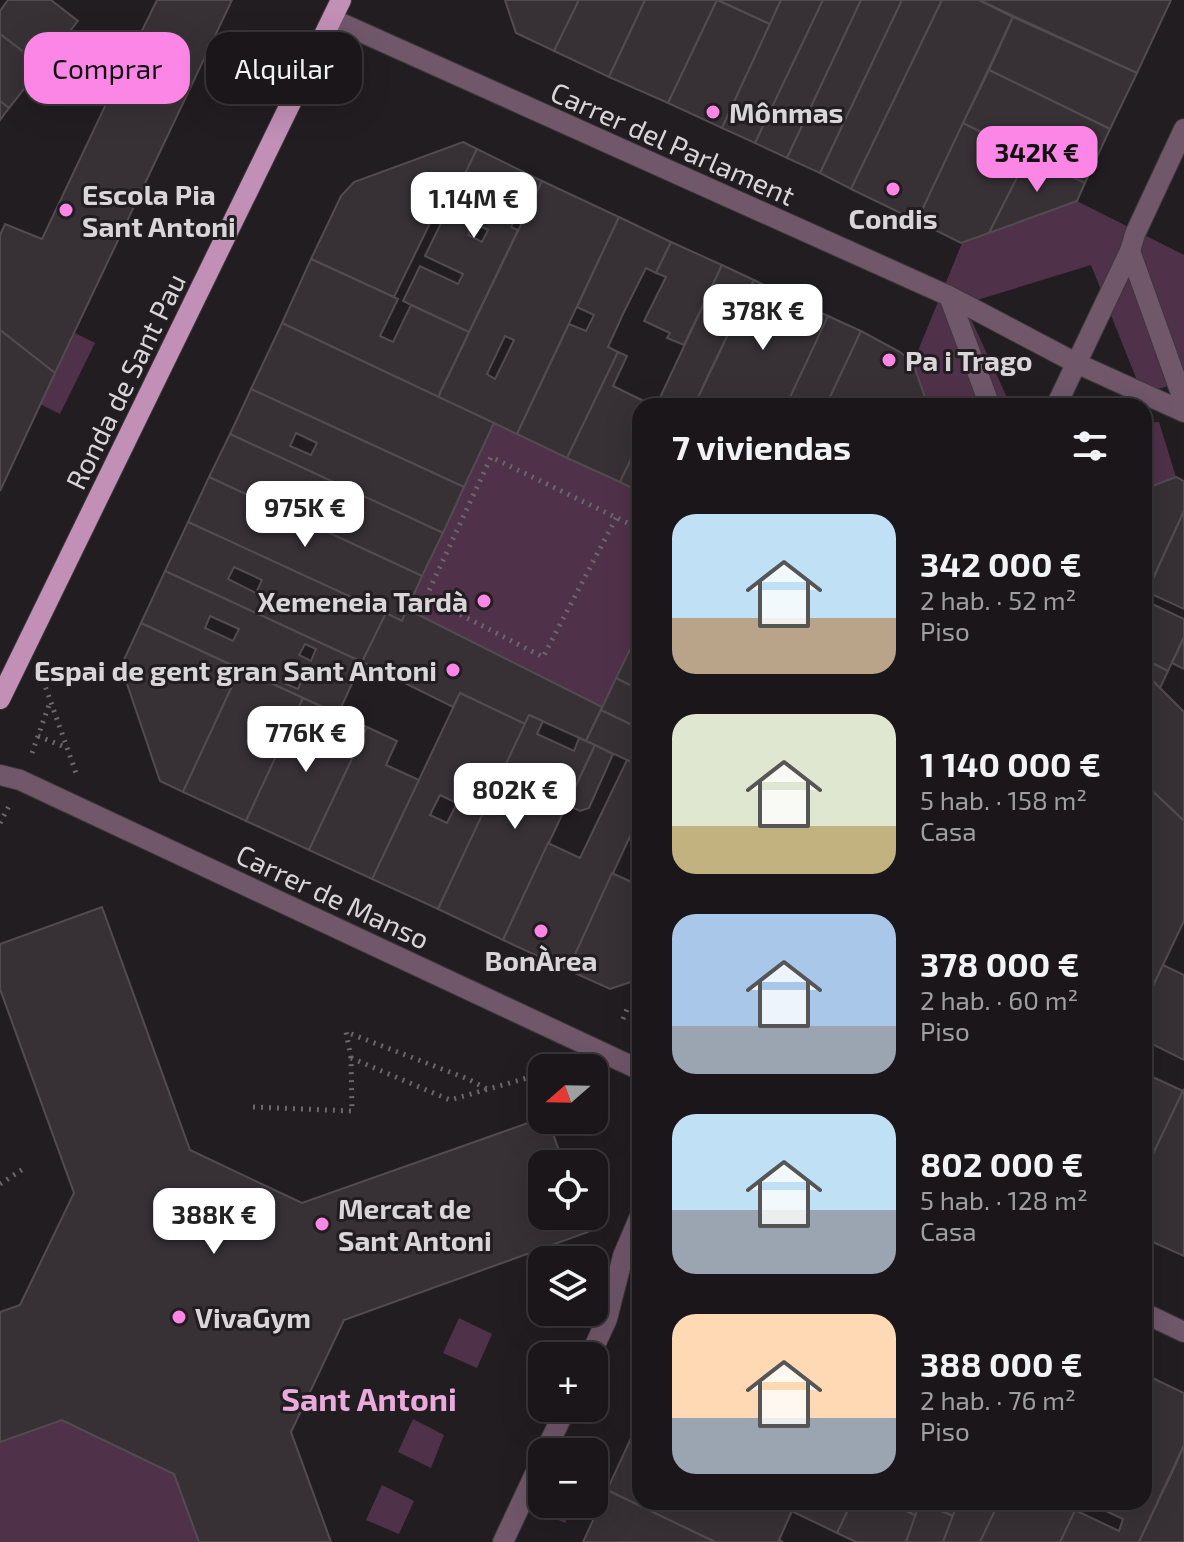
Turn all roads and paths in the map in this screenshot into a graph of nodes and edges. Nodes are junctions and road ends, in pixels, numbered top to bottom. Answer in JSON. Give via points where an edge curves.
{"nodes":[{"id":1,"x":336,"y":10,"type":"edge"},
{"id":2,"x":1184,"y":129,"type":"edge"},
{"id":3,"x":1130,"y":251,"type":"junction"},
{"id":4,"x":949,"y":296,"type":"junction"},
{"id":5,"x":1076,"y":363,"type":"junction"},
{"id":6,"x":987,"y":398,"type":"edge"},
{"id":7,"x":1060,"y":398,"type":"edge"},
{"id":8,"x":1184,"y":402,"type":"edge"},
{"id":9,"x":1184,"y":412,"type":"edge"},
{"id":10,"x":616,"y":518,"type":"junction"},
{"id":11,"x":632,"y":525,"type":"edge"},
{"id":12,"x":40,"y":670,"type":"dead end"},
{"id":13,"x":0,"y":699,"type":"edge"},
{"id":14,"x":50,"y":701,"type":"junction"},
{"id":15,"x":38,"y":736,"type":"junction"},
{"id":16,"x":32,"y":753,"type":"dead end"},
{"id":17,"x":0,"y":775,"type":"edge"},
{"id":18,"x":8,"y":807,"type":"dead end"},
{"id":19,"x":0,"y":823,"type":"edge"},
{"id":20,"x":628,"y":1007,"type":"dead end"},
{"id":21,"x":623,"y":1019,"type":"dead end"},
{"id":22,"x":351,"y":1058,"type":"junction"},
{"id":23,"x":632,"y":1066,"type":"edge"},
{"id":24,"x":528,"y":1078,"type":"edge"},
{"id":25,"x":487,"y":1089,"type":"junction"},
{"id":26,"x":253,"y":1107,"type":"dead end"},
{"id":27,"x":23,"y":1169,"type":"dead end"},
{"id":28,"x":0,"y":1184,"type":"edge"},
{"id":29,"x":632,"y":1235,"type":"edge"},
{"id":30,"x":1152,"y":1317,"type":"edge"},
{"id":31,"x":1184,"y":1332,"type":"edge"},
{"id":32,"x":596,"y":1342,"type":"edge"},
{"id":33,"x":528,"y":1489,"type":"edge"},
{"id":34,"x":503,"y":1542,"type":"edge"}],
"edges":[{"from":1,"to":4,"type":"street","name":"Carrer del Parlament"},
{"from":1,"to":13,"type":"main road","name":"Ronda de Sant Pau"},
{"from":2,"to":3,"type":"street"},
{"from":3,"to":5,"type":"street"},
{"from":3,"to":8,"type":"street"},
{"from":4,"to":5,"type":"street","name":"Carrer del Parlament"},
{"from":4,"to":6,"type":"street"},
{"from":5,"to":7,"type":"street"},
{"from":5,"to":9,"type":"street","name":"Carrer del Parlament"},
{"from":10,"to":10,"type":"path","via":[[543,657],[426,597],[491,457]]},
{"from":10,"to":11,"type":"path"},
{"from":12,"to":14,"type":"path"},
{"from":14,"to":15,"type":"path"},
{"from":14,"to":15,"type":"path","via":[[67,748]]},
{"from":15,"to":16,"type":"path"},
{"from":17,"to":23,"type":"street","name":"Carrer de Manso"},
{"from":18,"to":19,"type":"path"},
{"from":20,"to":21,"type":"path"},
{"from":22,"to":25,"type":"path","via":[[450,1100]]},
{"from":22,"to":25,"type":"path","via":[[346,1032]]},
{"from":22,"to":26,"type":"path","via":[[352,1111]]},
{"from":24,"to":25,"type":"path"},
{"from":27,"to":28,"type":"path"},
{"from":29,"to":32,"type":"street"},
{"from":30,"to":31,"type":"street"},
{"from":33,"to":34,"type":"street"}]}
